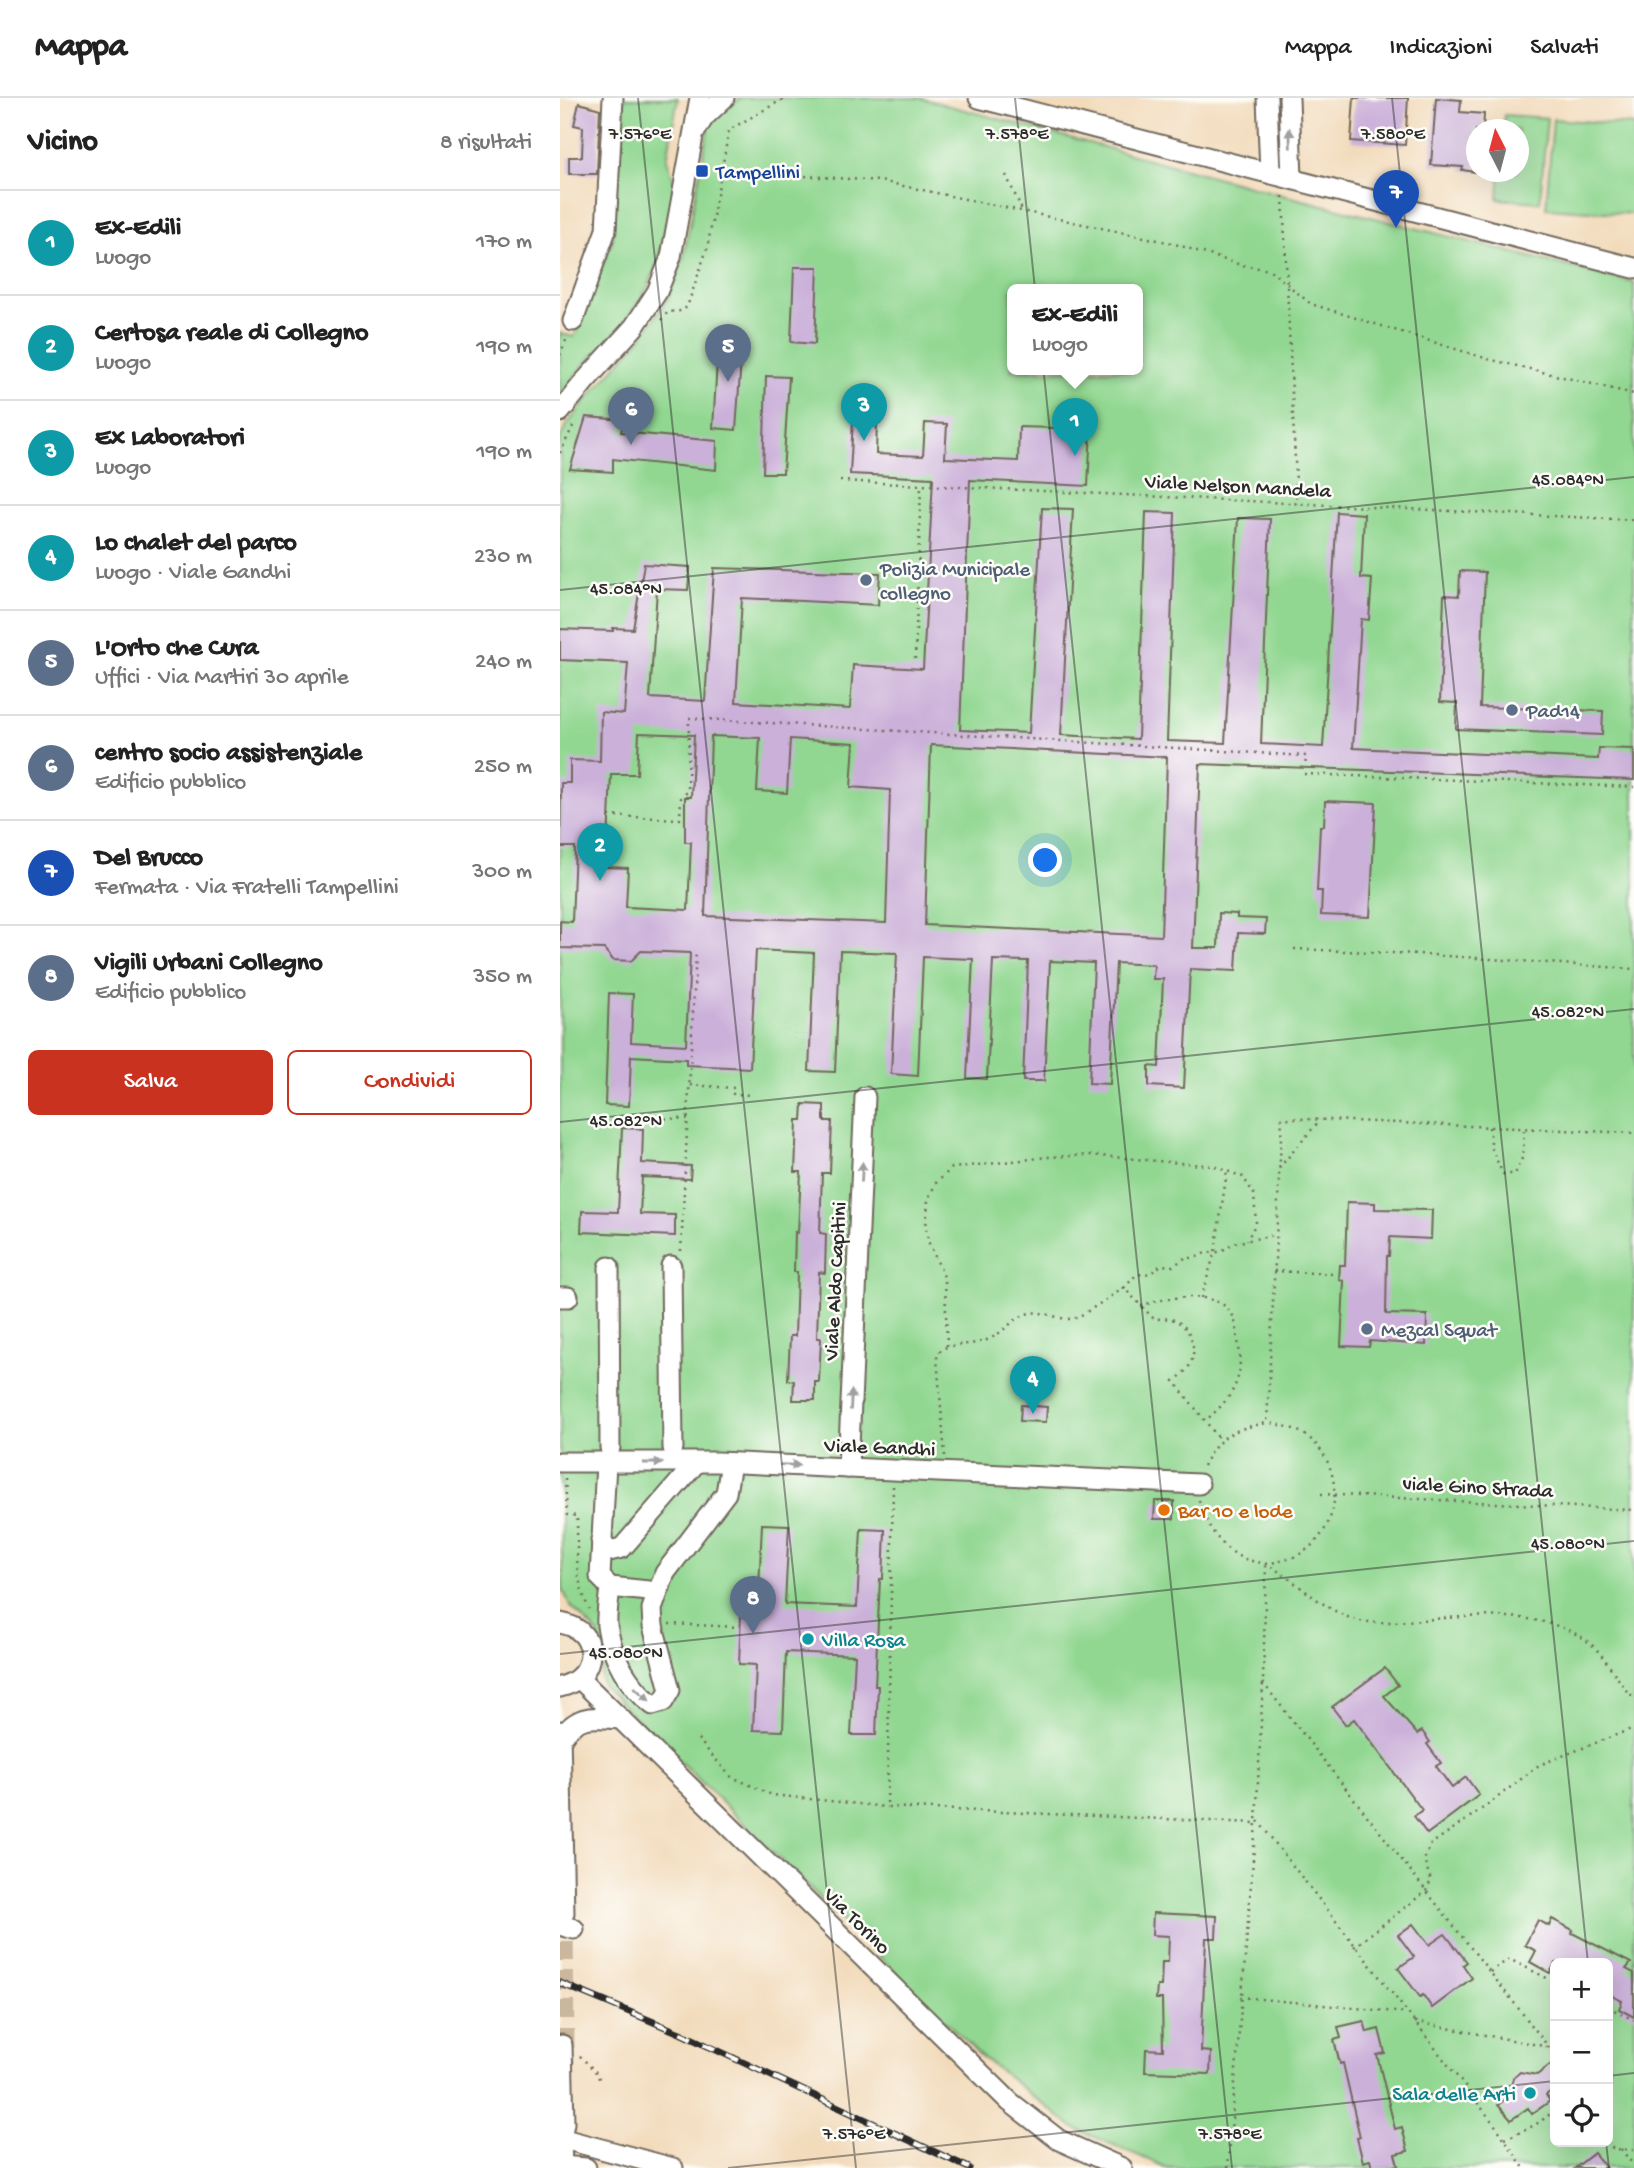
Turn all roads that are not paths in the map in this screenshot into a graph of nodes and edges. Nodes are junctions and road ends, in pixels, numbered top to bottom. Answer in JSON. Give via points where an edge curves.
{"nodes":[{"id":1,"x":613,"y":98,"type":"edge"},
{"id":2,"x":700,"y":98,"type":"edge"},
{"id":3,"x":724,"y":98,"type":"edge"},
{"id":4,"x":979,"y":98,"type":"edge"},
{"id":5,"x":1267,"y":98,"type":"edge"},
{"id":6,"x":1289,"y":98,"type":"edge"},
{"id":7,"x":694,"y":134,"type":"junction"},
{"id":8,"x":1270,"y":172,"type":"junction"},
{"id":9,"x":1287,"y":187,"type":"junction"},
{"id":10,"x":1634,"y":268,"type":"edge"},
{"id":11,"x":573,"y":321,"type":"dead end"},
{"id":12,"x":560,"y":412,"type":"edge"},
{"id":13,"x":865,"y":1097,"type":"dead end"},
{"id":14,"x":676,"y":1258,"type":"road end"},
{"id":15,"x":609,"y":1266,"type":"dead end"},
{"id":16,"x":673,"y":1448,"type":"dead end"},
{"id":17,"x":608,"y":1456,"type":"junction"},
{"id":18,"x":562,"y":1462,"type":"edge"},
{"id":19,"x":696,"y":1463,"type":"junction"},
{"id":20,"x":731,"y":1463,"type":"junction"},
{"id":21,"x":848,"y":1468,"type":"junction"},
{"id":22,"x":1199,"y":1484,"type":"road end"},
{"id":23,"x":601,"y":1541,"type":"junction"},
{"id":24,"x":610,"y":1587,"type":"junction"},
{"id":25,"x":658,"y":1592,"type":"junction"},
{"id":26,"x":560,"y":1623,"type":"edge"},
{"id":27,"x":580,"y":1679,"type":"junction"},
{"id":28,"x":560,"y":1687,"type":"edge"},
{"id":29,"x":621,"y":1719,"type":"junction"},
{"id":30,"x":560,"y":1731,"type":"edge"},
{"id":31,"x":560,"y":1741,"type":"edge"},
{"id":32,"x":566,"y":1922,"type":"edge"},
{"id":33,"x":562,"y":2045,"type":"road end"},
{"id":34,"x":561,"y":2138,"type":"edge"},
{"id":35,"x":561,"y":2167,"type":"edge"},
{"id":36,"x":586,"y":2168,"type":"edge"},
{"id":37,"x":673,"y":2168,"type":"edge"},
{"id":38,"x":1122,"y":2168,"type":"edge"}],
"edges":[{"from":1,"to":11,"type":"street","via":[[606,230]]},
{"from":2,"to":7,"type":"street"},
{"from":3,"to":7,"type":"street"},
{"from":4,"to":8,"type":"street"},
{"from":5,"to":8,"type":"street"},
{"from":9,"to":6,"type":"street","one_way":true},
{"from":7,"to":12,"type":"street","via":[[671,257],[657,292],[634,327]]},
{"from":8,"to":9,"type":"street"},
{"from":9,"to":10,"type":"street"},
{"from":21,"to":13,"type":"street","name":"Viale Aldo Capitini","one_way":true},
{"from":14,"to":16,"type":"street"},
{"from":15,"to":17,"type":"street"},
{"from":17,"to":18,"type":"street","name":"Viale Gandhi"},
{"from":17,"to":19,"type":"street","name":"Viale Gandhi","one_way":true},
{"from":17,"to":23,"type":"street"},
{"from":19,"to":20,"type":"street","name":"Viale Gandhi"},
{"from":19,"to":23,"type":"street","via":[[622,1548],[609,1551]]},
{"from":20,"to":21,"type":"street","name":"Viale Gandhi","one_way":true},
{"from":20,"to":25,"type":"street","via":[[726,1493],[665,1573]]},
{"from":21,"to":22,"type":"street","name":"Viale Gandhi"},
{"from":23,"to":24,"type":"street","via":[[600,1577]]},
{"from":24,"to":25,"type":"street"},
{"from":24,"to":25,"type":"street","one_way":true,"via":[[607,1624],[616,1654],[629,1682],[653,1705],[663,1702],[670,1690],[653,1626]]},
{"from":26,"to":27,"type":"street","via":[[574,1627],[589,1645],[587,1669]]},
{"from":27,"to":28,"type":"street"},
{"from":27,"to":29,"type":"street","name":"Via Torino"},
{"from":29,"to":31,"type":"street","via":[[577,1721]]},
{"from":29,"to":38,"type":"street","name":"Via Torino","via":[[1010,2102],[1059,2140]]},
{"from":30,"to":31,"type":"street"},
{"from":31,"to":32,"type":"street"},
{"from":33,"to":34,"type":"street"},
{"from":34,"to":35,"type":"street"},
{"from":34,"to":37,"type":"street"},
{"from":35,"to":36,"type":"street"}]}
